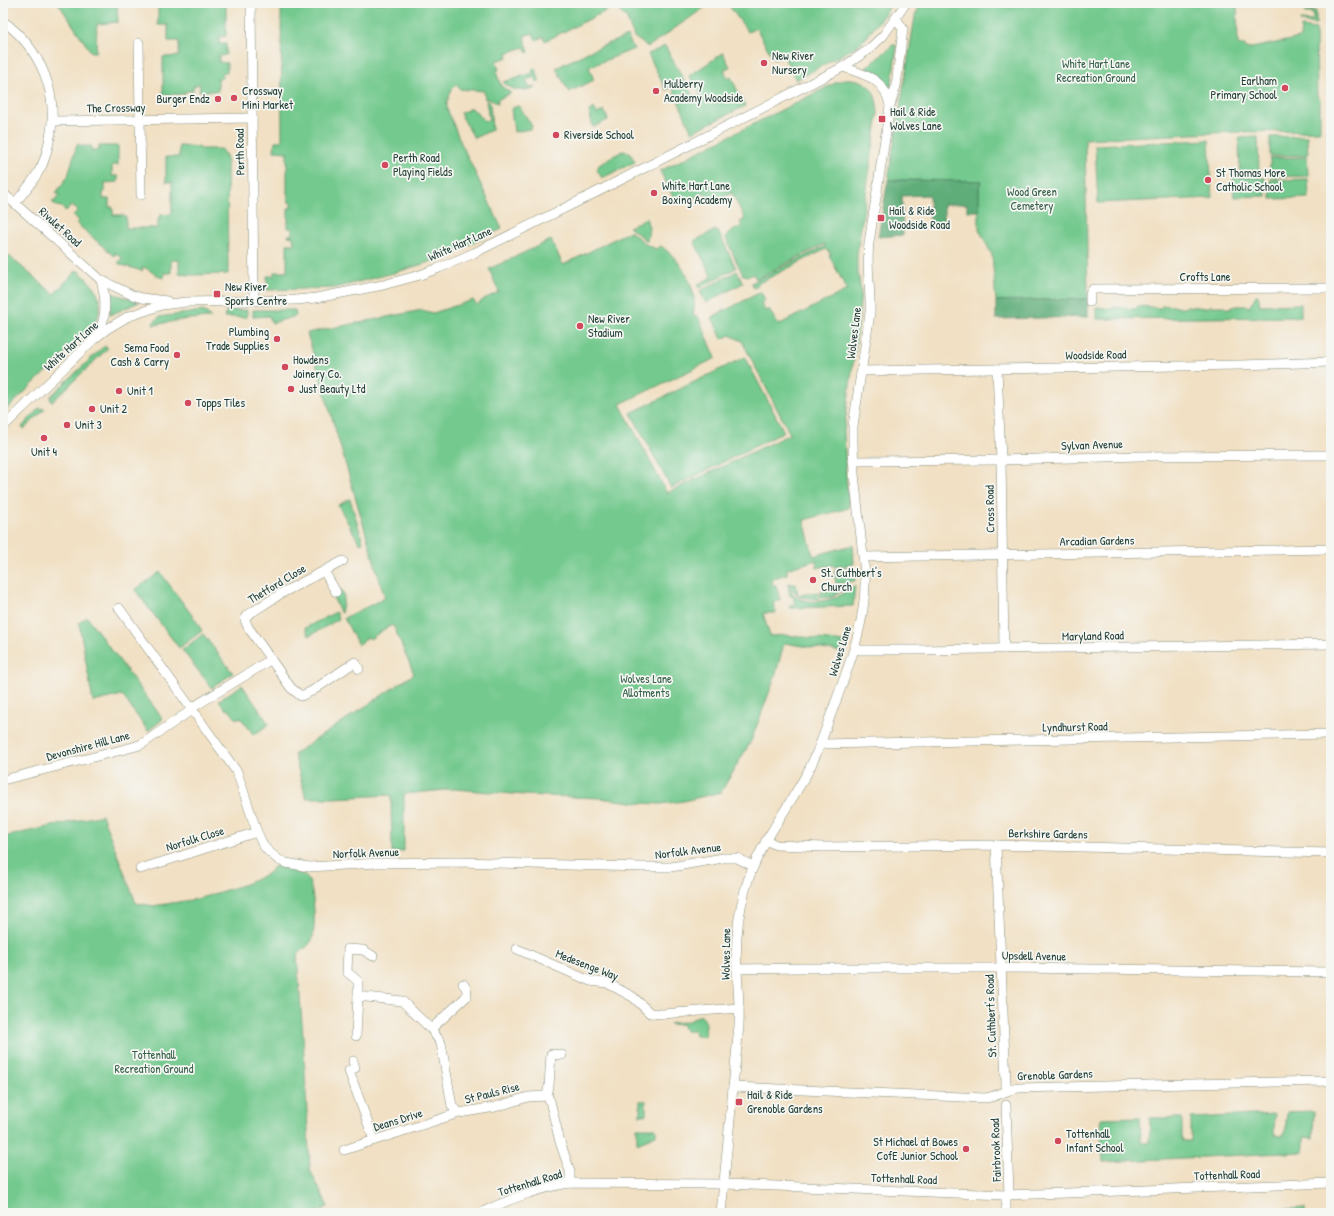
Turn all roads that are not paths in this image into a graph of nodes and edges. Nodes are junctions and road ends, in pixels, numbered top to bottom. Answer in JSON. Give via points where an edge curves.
{"nodes":[{"id":1,"x":251,"y":3,"type":"edge"},
{"id":2,"x":906,"y":3,"type":"edge"},
{"id":3,"x":896,"y":18,"type":"junction"},
{"id":4,"x":3,"y":21,"type":"edge"},
{"id":5,"x":139,"y":43,"type":"dead end"},
{"id":6,"x":843,"y":67,"type":"junction"},
{"id":7,"x":890,"y":106,"type":"junction"},
{"id":8,"x":252,"y":118,"type":"junction"},
{"id":9,"x":140,"y":120,"type":"junction"},
{"id":10,"x":52,"y":121,"type":"junction"},
{"id":11,"x":3,"y":193,"type":"edge"},
{"id":12,"x":141,"y":195,"type":"dead end"},
{"id":13,"x":15,"y":203,"type":"junction"},
{"id":14,"x":101,"y":280,"type":"junction"},
{"id":15,"x":1331,"y":288,"type":"edge"},
{"id":16,"x":254,"y":301,"type":"junction"},
{"id":17,"x":186,"y":302,"type":"junction"},
{"id":18,"x":1090,"y":302,"type":"dead end"},
{"id":19,"x":94,"y":339,"type":"junction"},
{"id":20,"x":1331,"y":362,"type":"edge"},
{"id":21,"x":996,"y":369,"type":"junction"},
{"id":22,"x":862,"y":371,"type":"junction"},
{"id":23,"x":3,"y":427,"type":"edge"},
{"id":24,"x":1331,"y":455,"type":"edge"},
{"id":25,"x":1001,"y":460,"type":"junction"},
{"id":26,"x":853,"y":461,"type":"junction"},
{"id":27,"x":1331,"y":549,"type":"edge"},
{"id":28,"x":1003,"y":555,"type":"junction"},
{"id":29,"x":864,"y":557,"type":"junction"},
{"id":30,"x":343,"y":561,"type":"dead end"},
{"id":31,"x":324,"y":571,"type":"junction"},
{"id":32,"x":336,"y":592,"type":"dead end"},
{"id":33,"x":119,"y":608,"type":"dead end"},
{"id":34,"x":1331,"y":644,"type":"edge"},
{"id":35,"x":855,"y":648,"type":"junction"},
{"id":36,"x":1004,"y":649,"type":"junction"},
{"id":37,"x":270,"y":660,"type":"junction"},
{"id":38,"x":359,"y":669,"type":"dead end"},
{"id":39,"x":192,"y":709,"type":"junction"},
{"id":40,"x":1331,"y":734,"type":"edge"},
{"id":41,"x":820,"y":744,"type":"junction"},
{"id":42,"x":3,"y":780,"type":"edge"},
{"id":43,"x":257,"y":832,"type":"junction"},
{"id":44,"x":766,"y":840,"type":"junction"},
{"id":45,"x":996,"y":845,"type":"junction"},
{"id":46,"x":1331,"y":852,"type":"edge"},
{"id":47,"x":754,"y":866,"type":"junction"},
{"id":48,"x":140,"y":869,"type":"dead end"},
{"id":49,"x":517,"y":949,"type":"dead end"},
{"id":50,"x":373,"y":956,"type":"dead end"},
{"id":51,"x":1001,"y":968,"type":"junction"},
{"id":52,"x":737,"y":969,"type":"junction"},
{"id":53,"x":1331,"y":972,"type":"edge"},
{"id":54,"x":463,"y":984,"type":"dead end"},
{"id":55,"x":358,"y":996,"type":"junction"},
{"id":56,"x":740,"y":1008,"type":"junction"},
{"id":57,"x":431,"y":1028,"type":"junction"},
{"id":58,"x":356,"y":1036,"type":"dead end"},
{"id":59,"x":562,"y":1055,"type":"dead end"},
{"id":60,"x":353,"y":1061,"type":"dead end"},
{"id":61,"x":1331,"y":1082,"type":"edge"},
{"id":62,"x":734,"y":1087,"type":"junction"},
{"id":63,"x":1007,"y":1090,"type":"junction"},
{"id":64,"x":547,"y":1096,"type":"junction"},
{"id":65,"x":1006,"y":1104,"type":"dead end"},
{"id":66,"x":459,"y":1113,"type":"junction"},
{"id":67,"x":374,"y":1140,"type":"junction"},
{"id":68,"x":344,"y":1150,"type":"dead end"},
{"id":69,"x":1331,"y":1183,"type":"edge"},
{"id":70,"x":570,"y":1184,"type":"junction"},
{"id":71,"x":724,"y":1184,"type":"junction"},
{"id":72,"x":1007,"y":1195,"type":"junction"},
{"id":73,"x":481,"y":1213,"type":"edge"},
{"id":74,"x":721,"y":1213,"type":"edge"},
{"id":75,"x":1006,"y":1213,"type":"edge"}],
"edges":[{"from":1,"to":8,"type":"street","name":"Perth Road"},
{"from":2,"to":3,"type":"street","name":"White Hart Lane"},
{"from":3,"to":6,"type":"street","name":"White Hart Lane","via":[[883,36],[868,50]]},
{"from":3,"to":7,"type":"street","name":"Wolves Lane","via":[[903,29],[896,86]]},
{"from":4,"to":10,"type":"street","via":[[21,36],[36,56],[50,94]]},
{"from":5,"to":9,"type":"street"},
{"from":6,"to":7,"type":"street","via":[[878,82],[887,94]]},
{"from":6,"to":16,"type":"street","name":"White Hart Lane","via":[[587,197],[439,268],[394,282],[337,295],[296,300]]},
{"from":7,"to":22,"type":"street","name":"Wolves Lane","via":[[868,251],[870,305]]},
{"from":8,"to":9,"type":"street","name":"The Crossway"},
{"from":8,"to":16,"type":"street","name":"Perth Road"},
{"from":9,"to":10,"type":"street","name":"The Crossway"},
{"from":9,"to":12,"type":"street"},
{"from":10,"to":13,"type":"street","via":[[41,168]]},
{"from":11,"to":13,"type":"street","name":"Rivulet Road"},
{"from":13,"to":14,"type":"street","name":"Rivulet Road"},
{"from":14,"to":17,"type":"street","name":"Rivulet Road","via":[[142,298]]},
{"from":14,"to":19,"type":"street","via":[[105,315]]},
{"from":15,"to":18,"type":"street","name":"Crofts Lane","via":[[1093,289]]},
{"from":16,"to":17,"type":"street","name":"White Hart Lane"},
{"from":17,"to":19,"type":"street","name":"White Hart Lane","via":[[141,311],[115,324]]},
{"from":19,"to":23,"type":"street","name":"White Hart Lane"},
{"from":20,"to":21,"type":"street","name":"Woodside Road"},
{"from":21,"to":22,"type":"street","name":"Woodside Road"},
{"from":21,"to":25,"type":"street","name":"Cross Road"},
{"from":22,"to":26,"type":"street","name":"Wolves Lane","via":[[853,426]]},
{"from":24,"to":25,"type":"street","name":"Sylvan Avenue"},
{"from":25,"to":26,"type":"street","name":"Sylvan Avenue"},
{"from":25,"to":28,"type":"street","name":"Cross Road"},
{"from":26,"to":29,"type":"street","name":"Wolves Lane"},
{"from":27,"to":28,"type":"street","name":"Arcadian Gardens"},
{"from":28,"to":29,"type":"street","name":"Arcadian Gardens"},
{"from":28,"to":36,"type":"street","name":"Cross Road"},
{"from":29,"to":35,"type":"street","name":"Wolves Lane","via":[[865,601]]},
{"from":30,"to":31,"type":"street","name":"Thetford Close"},
{"from":31,"to":32,"type":"street","name":"Thetford Close"},
{"from":31,"to":37,"type":"street","name":"Thetford Close","via":[[246,616],[246,623]]},
{"from":33,"to":39,"type":"street","name":"Norfolk Avenue"},
{"from":34,"to":36,"type":"street","name":"Maryland Road"},
{"from":35,"to":36,"type":"street","name":"Maryland Road"},
{"from":35,"to":41,"type":"street","name":"Wolves Lane"},
{"from":37,"to":38,"type":"street","name":"Thetford Close","via":[[301,696],[354,662]]},
{"from":37,"to":39,"type":"street"},
{"from":39,"to":42,"type":"street","name":"Devonshire Hill Lane","via":[[142,744]]},
{"from":39,"to":43,"type":"street","name":"Norfolk Avenue","via":[[237,772]]},
{"from":40,"to":41,"type":"street","name":"Lyndhurst Road"},
{"from":41,"to":44,"type":"street","name":"Wolves Lane","via":[[806,775]]},
{"from":43,"to":47,"type":"street","name":"Norfolk Avenue","via":[[263,845],[274,856],[286,863],[309,867],[459,862],[642,868],[671,867],[723,858],[737,858]]},
{"from":43,"to":48,"type":"street","name":"Norfolk Close"},
{"from":44,"to":45,"type":"street","name":"Berkshire Gardens","via":[[776,845],[823,847]]},
{"from":44,"to":47,"type":"street","name":"Wolves Lane"},
{"from":45,"to":46,"type":"street","name":"Berkshire Gardens"},
{"from":45,"to":51,"type":"street","name":"St. Cuthbert's Road"},
{"from":47,"to":52,"type":"street","name":"Wolves Lane","via":[[739,918]]},
{"from":49,"to":56,"type":"street","name":"Medesenge Way","via":[[590,981],[607,984],[633,997],[650,1013]]},
{"from":50,"to":55,"type":"street","via":[[364,950],[348,949],[347,972],[358,981]]},
{"from":51,"to":52,"type":"street","name":"Upsdell Avenue"},
{"from":51,"to":53,"type":"street","name":"Upsdell Avenue"},
{"from":51,"to":63,"type":"street","name":"St. Cuthbert's Road"},
{"from":52,"to":56,"type":"street","name":"Wolves Lane"},
{"from":54,"to":57,"type":"street","via":[[467,988],[466,997]]},
{"from":55,"to":57,"type":"street","name":"St Pauls Rise","via":[[402,1001]]},
{"from":55,"to":58,"type":"street"},
{"from":56,"to":62,"type":"street","name":"Wolves Lane"},
{"from":57,"to":66,"type":"street","name":"St Pauls Rise","via":[[441,1044],[452,1106]]},
{"from":59,"to":64,"type":"street","via":[[551,1054]]},
{"from":60,"to":67,"type":"street","via":[[355,1068],[349,1071]]},
{"from":61,"to":63,"type":"street","name":"Grenoble Gardens"},
{"from":62,"to":63,"type":"street","name":"Grenoble Gardens","via":[[985,1098]]},
{"from":62,"to":71,"type":"street","name":"Wolves Lane"},
{"from":64,"to":66,"type":"street","name":"St Pauls Rise","via":[[528,1097],[495,1107]]},
{"from":64,"to":70,"type":"street","via":[[570,1171]]},
{"from":65,"to":72,"type":"street","name":"Fairbrook Road"},
{"from":66,"to":67,"type":"street","name":"Deans Drive"},
{"from":67,"to":68,"type":"street","name":"Deans Drive"},
{"from":69,"to":72,"type":"street","name":"Tottenhall Road"},
{"from":70,"to":71,"type":"street","name":"Tottenhall Road"},
{"from":70,"to":73,"type":"street","name":"Tottenhall Road","via":[[551,1187]]},
{"from":71,"to":72,"type":"street","name":"Tottenhall Road"},
{"from":71,"to":74,"type":"street","name":"Wolves Lane"},
{"from":72,"to":75,"type":"street","name":"Fairbrook Road"}]}
